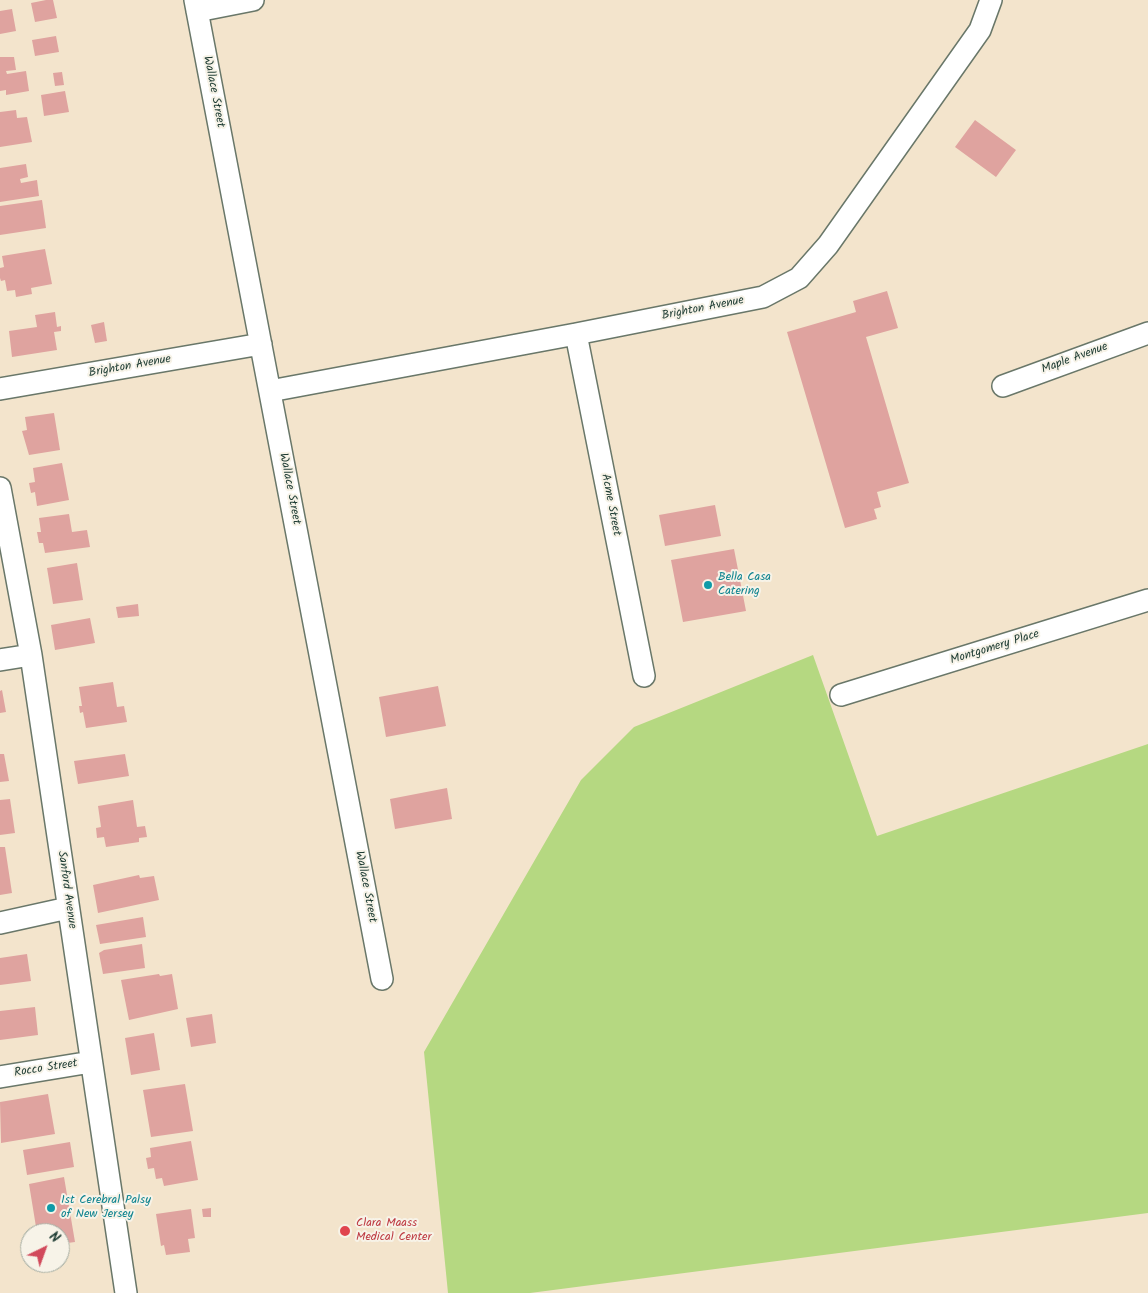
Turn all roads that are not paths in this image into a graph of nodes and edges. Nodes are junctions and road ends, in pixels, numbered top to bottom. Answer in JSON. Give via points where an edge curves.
{"nodes":[{"id":1,"x":253,"y":0,"type":"edge"},
{"id":2,"x":991,"y":0,"type":"edge"},
{"id":3,"x":196,"y":6,"type":"edge"},
{"id":4,"x":1148,"y":333,"type":"edge"},
{"id":5,"x":576,"y":334,"type":"junction"},
{"id":6,"x":261,"y":344,"type":"junction"},
{"id":7,"x":1003,"y":386,"type":"dead end"},
{"id":8,"x":0,"y":389,"type":"edge"},
{"id":9,"x":270,"y":391,"type":"junction"},
{"id":10,"x":0,"y":488,"type":"edge"},
{"id":11,"x":1148,"y":600,"type":"edge"},
{"id":12,"x":31,"y":655,"type":"junction"},
{"id":13,"x":0,"y":660,"type":"edge"},
{"id":14,"x":644,"y":676,"type":"dead end"},
{"id":15,"x":841,"y":695,"type":"dead end"},
{"id":16,"x":68,"y":908,"type":"junction"},
{"id":17,"x":0,"y":923,"type":"edge"},
{"id":18,"x":382,"y":979,"type":"dead end"},
{"id":19,"x":91,"y":1062,"type":"junction"},
{"id":20,"x":0,"y":1077,"type":"edge"},
{"id":21,"x":126,"y":1293,"type":"edge"}],
"edges":[{"from":1,"to":3,"type":"street"},
{"from":2,"to":5,"type":"street","name":"Brighton Avenue","via":[[980,30],[828,245],[799,278],[763,297]]},
{"from":3,"to":6,"type":"street","name":"Wallace Street"},
{"from":4,"to":7,"type":"street","name":"Maple Avenue"},
{"from":5,"to":9,"type":"street","name":"Brighton Avenue"},
{"from":5,"to":14,"type":"street","name":"Acme Street"},
{"from":6,"to":8,"type":"street","name":"Brighton Avenue"},
{"from":6,"to":9,"type":"street","name":"Wallace Street"},
{"from":9,"to":18,"type":"street","name":"Wallace Street"},
{"from":10,"to":12,"type":"street","name":"Sanford Avenue"},
{"from":11,"to":15,"type":"street","name":"Montgomery Place"},
{"from":12,"to":13,"type":"street"},
{"from":12,"to":16,"type":"street","name":"Sanford Avenue"},
{"from":16,"to":17,"type":"street"},
{"from":16,"to":19,"type":"street","name":"Sanford Avenue"},
{"from":19,"to":20,"type":"street","name":"Rocco Street"},
{"from":19,"to":21,"type":"street","name":"Sanford Avenue"}]}
